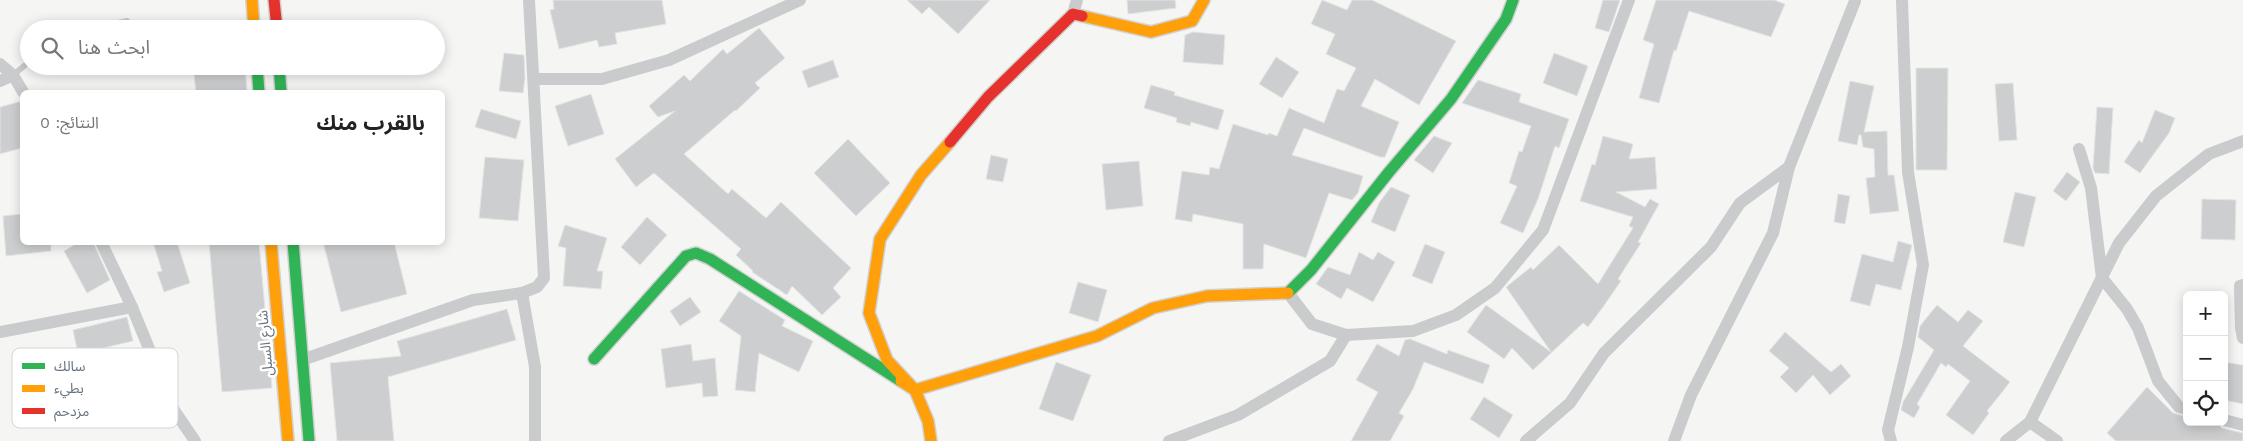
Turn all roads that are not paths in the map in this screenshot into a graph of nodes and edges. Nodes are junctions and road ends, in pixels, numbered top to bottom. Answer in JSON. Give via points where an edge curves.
{"nodes":[{"id":1,"x":252,"y":0,"type":"edge"},
{"id":2,"x":274,"y":0,"type":"edge"},
{"id":3,"x":530,"y":0,"type":"edge"},
{"id":4,"x":800,"y":0,"type":"edge"},
{"id":5,"x":1077,"y":0,"type":"edge"},
{"id":6,"x":1204,"y":0,"type":"edge"},
{"id":7,"x":1513,"y":0,"type":"edge"},
{"id":8,"x":1629,"y":0,"type":"edge"},
{"id":9,"x":1854,"y":0,"type":"edge"},
{"id":10,"x":1902,"y":0,"type":"edge"},
{"id":11,"x":1073,"y":14,"type":"junction"},
{"id":12,"x":253,"y":20,"type":"edge"},
{"id":13,"x":275,"y":20,"type":"edge"},
{"id":14,"x":0,"y":64,"type":"edge"},
{"id":15,"x":20,"y":70,"type":"edge"},
{"id":16,"x":14,"y":75,"type":"junction"},
{"id":17,"x":258,"y":75,"type":"edge"},
{"id":18,"x":280,"y":75,"type":"edge"},
{"id":19,"x":534,"y":79,"type":"junction"},
{"id":20,"x":0,"y":81,"type":"edge"},
{"id":21,"x":22,"y":90,"type":"edge"},
{"id":22,"x":259,"y":90,"type":"edge"},
{"id":23,"x":282,"y":90,"type":"edge"},
{"id":24,"x":2243,"y":141,"type":"edge"},
{"id":25,"x":2079,"y":149,"type":"dead end"},
{"id":26,"x":1789,"y":167,"type":"junction"},
{"id":27,"x":101,"y":245,"type":"edge"},
{"id":28,"x":271,"y":245,"type":"edge"},
{"id":29,"x":293,"y":245,"type":"edge"},
{"id":30,"x":2102,"y":278,"type":"junction"},
{"id":31,"x":2243,"y":285,"type":"edge"},
{"id":32,"x":522,"y":293,"type":"junction"},
{"id":33,"x":1288,"y":293,"type":"junction"},
{"id":34,"x":132,"y":307,"type":"junction"},
{"id":35,"x":0,"y":332,"type":"edge"},
{"id":36,"x":1346,"y":335,"type":"junction"},
{"id":37,"x":2243,"y":338,"type":"edge"},
{"id":38,"x":149,"y":348,"type":"edge"},
{"id":39,"x":302,"y":360,"type":"junction"},
{"id":40,"x":594,"y":360,"type":"dead end"},
{"id":41,"x":915,"y":390,"type":"junction"},
{"id":42,"x":2183,"y":408,"type":"edge"},
{"id":43,"x":178,"y":416,"type":"edge"},
{"id":44,"x":2228,"y":421,"type":"edge"},
{"id":45,"x":2030,"y":422,"type":"junction"},
{"id":46,"x":2243,"y":425,"type":"edge"},
{"id":47,"x":195,"y":441,"type":"edge"},
{"id":48,"x":288,"y":441,"type":"edge"},
{"id":49,"x":309,"y":441,"type":"edge"},
{"id":50,"x":535,"y":441,"type":"edge"},
{"id":51,"x":931,"y":441,"type":"edge"},
{"id":52,"x":1169,"y":441,"type":"edge"},
{"id":53,"x":1526,"y":441,"type":"edge"},
{"id":54,"x":1674,"y":441,"type":"edge"},
{"id":55,"x":1891,"y":441,"type":"edge"},
{"id":56,"x":2006,"y":441,"type":"edge"},
{"id":57,"x":2057,"y":441,"type":"edge"}],
"edges":[{"from":1,"to":12,"type":"street"},
{"from":2,"to":13,"type":"street"},
{"from":3,"to":19,"type":"street"},
{"from":4,"to":19,"type":"street","via":[[669,60],[602,79]]},
{"from":5,"to":11,"type":"street"},
{"from":6,"to":11,"type":"street","via":[[1192,21],[1151,32]]},
{"from":7,"to":33,"type":"street","via":[[1506,19],[1452,99],[1311,270]]},
{"from":8,"to":36,"type":"street","via":[[1543,230],[1495,288],[1456,315],[1413,331]]},
{"from":9,"to":26,"type":"street"},
{"from":10,"to":55,"type":"street","via":[[1908,172],[1923,265],[1888,430]]},
{"from":11,"to":41,"type":"street","via":[[988,97],[921,174],[880,239],[868,313],[887,360]]},
{"from":14,"to":16,"type":"street"},
{"from":15,"to":16,"type":"lane"},
{"from":16,"to":20,"type":"street"},
{"from":16,"to":21,"type":"street"},
{"from":17,"to":22,"type":"street"},
{"from":18,"to":23,"type":"street"},
{"from":19,"to":32,"type":"street","via":[[544,278],[537,287]]},
{"from":24,"to":30,"type":"street","via":[[2209,154],[2156,196],[2119,243]]},
{"from":25,"to":30,"type":"street","via":[[2091,188]]},
{"from":26,"to":53,"type":"street","via":[[1740,203],[1711,247],[1604,353],[1570,403]]},
{"from":26,"to":54,"type":"street","via":[[1773,233],[1691,395]]},
{"from":27,"to":34,"type":"street"},
{"from":28,"to":48,"type":"street","name":"شارع السبل"},
{"from":29,"to":39,"type":"street"},
{"from":30,"to":42,"type":"street","via":[[2138,328],[2158,381]]},
{"from":30,"to":45,"type":"street"},
{"from":31,"to":37,"type":"street","via":[[2240,286]]},
{"from":32,"to":39,"type":"street","via":[[473,300]]},
{"from":32,"to":50,"type":"street","via":[[535,367]]},
{"from":33,"to":36,"type":"street","via":[[1312,324]]},
{"from":33,"to":41,"type":"street","via":[[1207,296],[1153,308],[1097,336]]},
{"from":34,"to":35,"type":"street"},
{"from":34,"to":38,"type":"street"},
{"from":36,"to":52,"type":"street","via":[[1330,360],[1238,415]]},
{"from":39,"to":49,"type":"street"},
{"from":40,"to":41,"type":"street","via":[[686,256],[696,253]]},
{"from":41,"to":51,"type":"street","via":[[928,420]]},
{"from":43,"to":47,"type":"street"},
{"from":44,"to":46,"type":"street"},
{"from":45,"to":56,"type":"street"},
{"from":45,"to":57,"type":"street"}]}
